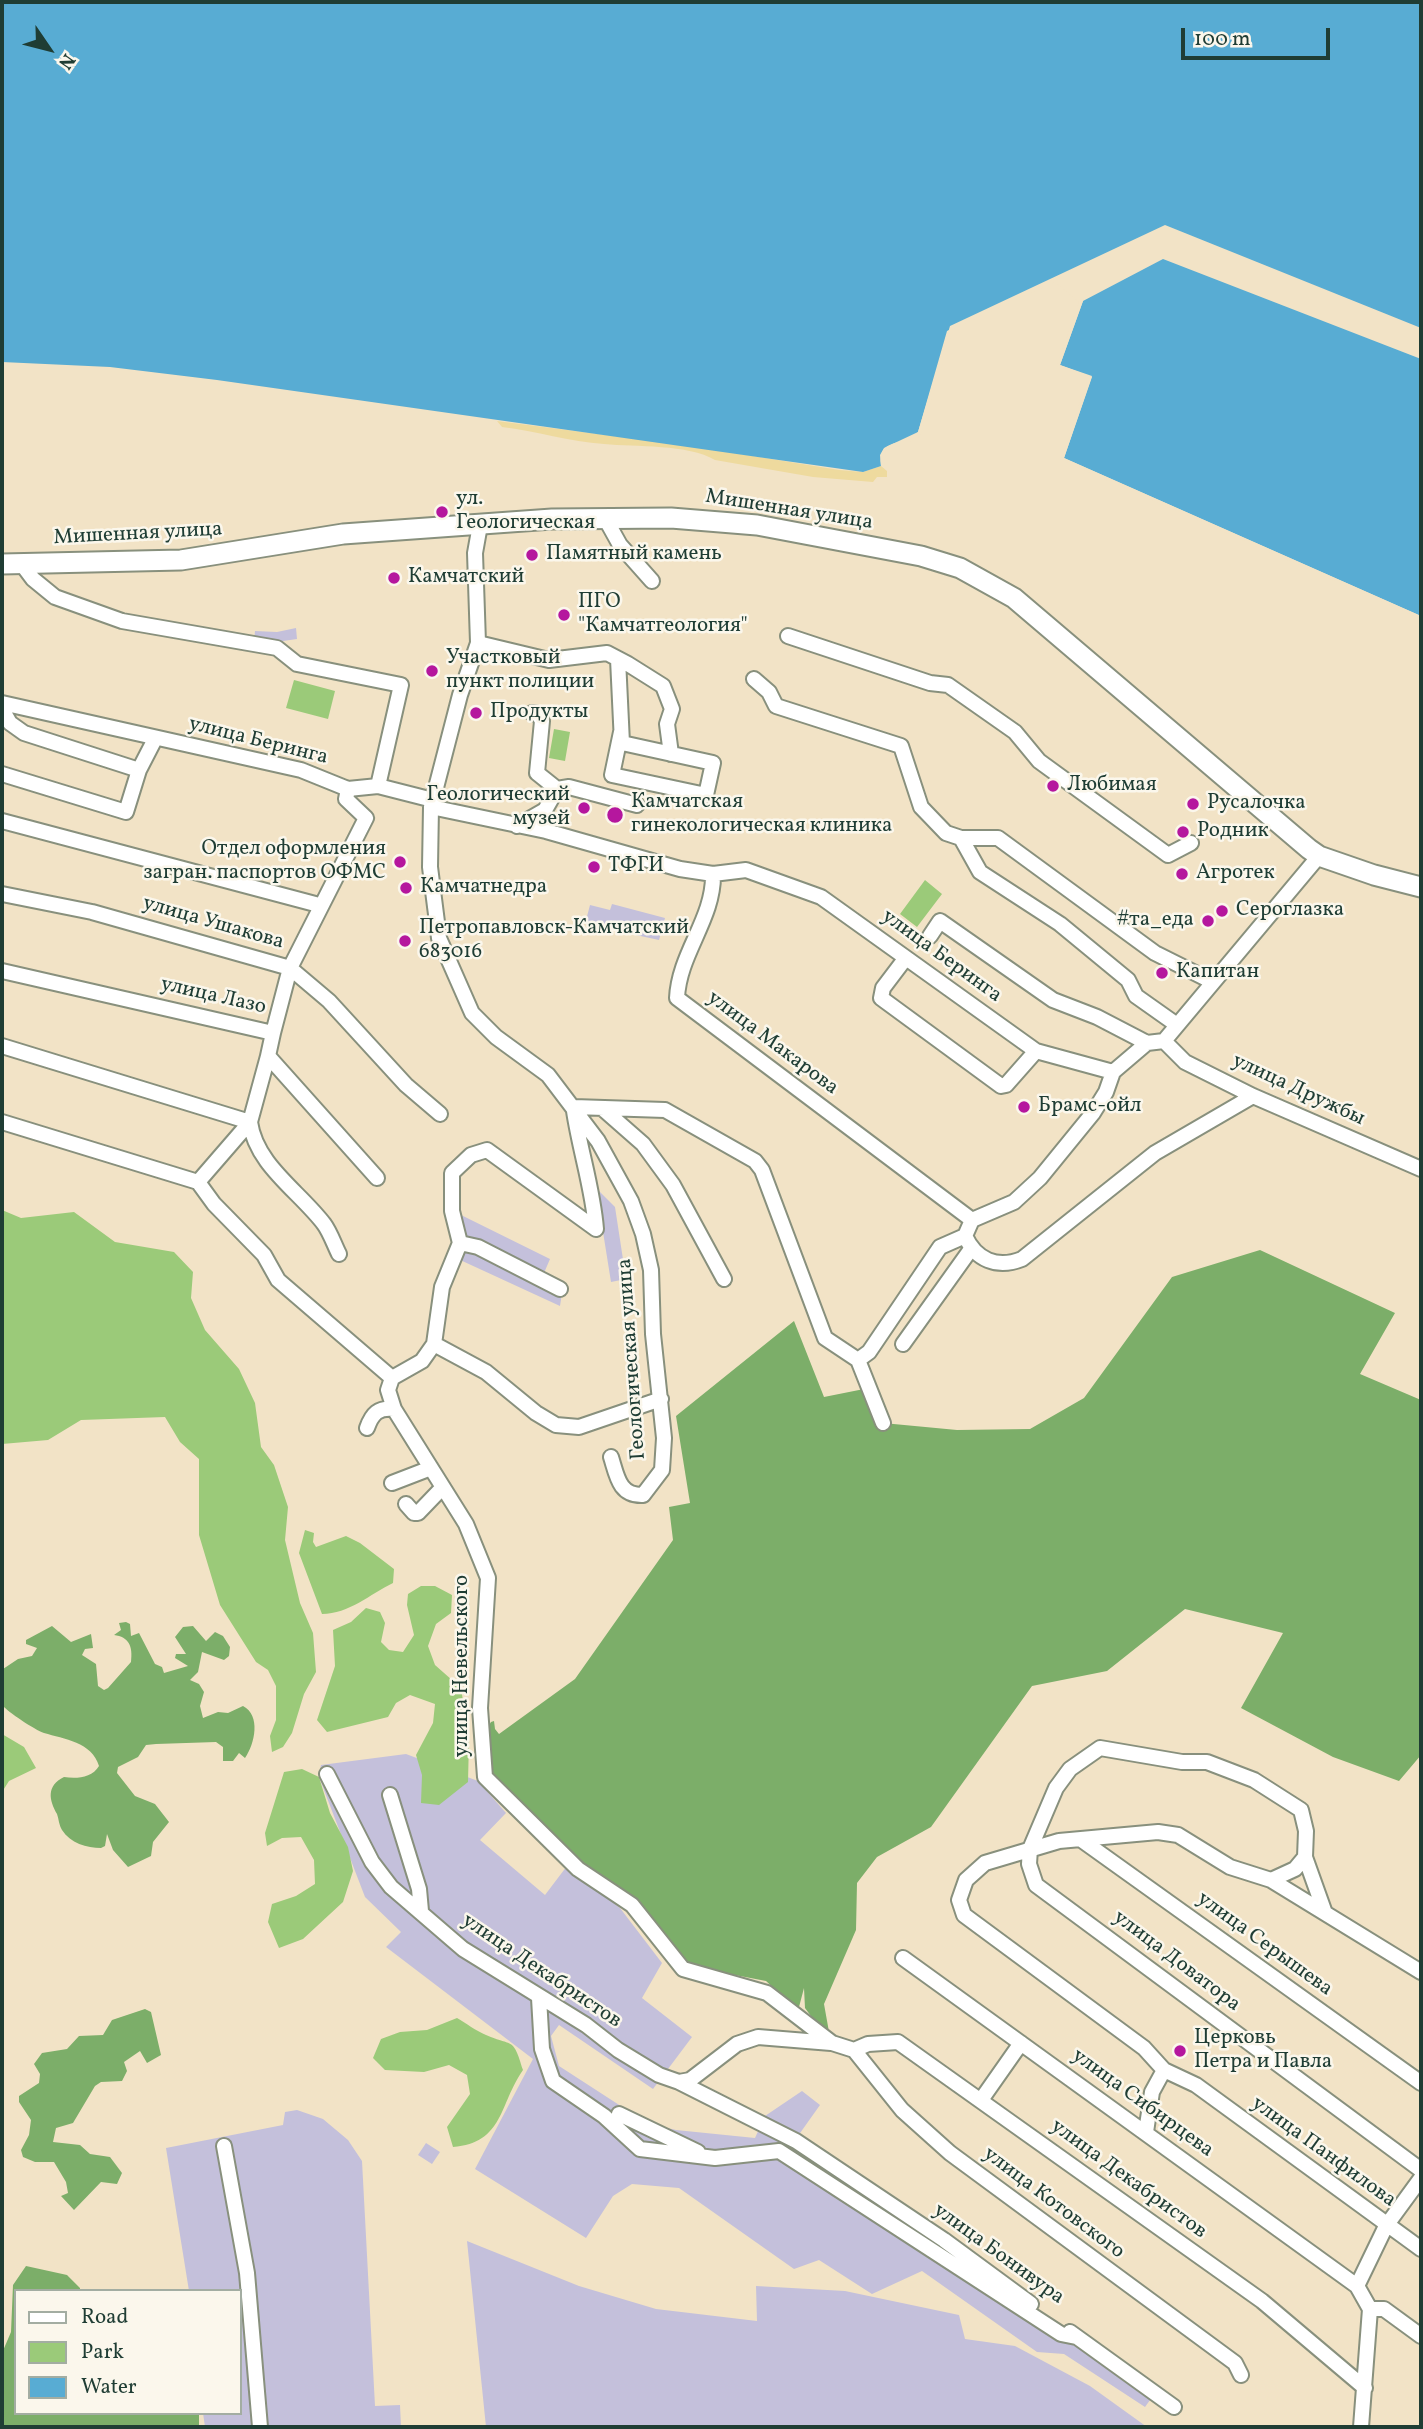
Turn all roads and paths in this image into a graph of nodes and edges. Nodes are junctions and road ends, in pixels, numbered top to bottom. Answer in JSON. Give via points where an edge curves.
{"nodes":[{"id":1,"x":605,"y":518,"type":"junction"},
{"id":2,"x":480,"y":525,"type":"junction"},
{"id":3,"x":12,"y":564,"type":"edge"},
{"id":4,"x":652,"y":581,"type":"dead end"},
{"id":5,"x":788,"y":636,"type":"dead end"},
{"id":6,"x":478,"y":643,"type":"junction"},
{"id":7,"x":618,"y":659,"type":"junction"},
{"id":8,"x":754,"y":679,"type":"dead end"},
{"id":9,"x":2,"y":704,"type":"edge"},
{"id":10,"x":2,"y":709,"type":"edge"},
{"id":11,"x":532,"y":713,"type":"dead end"},
{"id":12,"x":621,"y":732,"type":"junction"},
{"id":13,"x":155,"y":739,"type":"junction"},
{"id":14,"x":671,"y":754,"type":"junction"},
{"id":15,"x":139,"y":770,"type":"junction"},
{"id":16,"x":2,"y":774,"type":"edge"},
{"id":17,"x":378,"y":786,"type":"junction"},
{"id":18,"x":348,"y":789,"type":"junction"},
{"id":19,"x":557,"y":789,"type":"junction"},
{"id":20,"x":432,"y":804,"type":"junction"},
{"id":21,"x":637,"y":805,"type":"dead end"},
{"id":22,"x":2,"y":821,"type":"edge"},
{"id":23,"x":516,"y":827,"type":"junction"},
{"id":24,"x":961,"y":838,"type":"junction"},
{"id":25,"x":1191,"y":843,"type":"dead end"},
{"id":26,"x":1319,"y":856,"type":"junction"},
{"id":27,"x":713,"y":874,"type":"junction"},
{"id":28,"x":1421,"y":887,"type":"edge"},
{"id":29,"x":2,"y":894,"type":"edge"},
{"id":30,"x":320,"y":905,"type":"junction"},
{"id":31,"x":930,"y":936,"type":"dead end"},
{"id":32,"x":905,"y":959,"type":"junction"},
{"id":33,"x":290,"y":968,"type":"junction"},
{"id":34,"x":2,"y":971,"type":"edge"},
{"id":35,"x":1211,"y":981,"type":"junction"},
{"id":36,"x":1177,"y":1025,"type":"junction"},
{"id":37,"x":273,"y":1033,"type":"junction"},
{"id":38,"x":1164,"y":1041,"type":"junction"},
{"id":39,"x":1147,"y":1043,"type":"junction"},
{"id":40,"x":2,"y":1046,"type":"edge"},
{"id":41,"x":1035,"y":1051,"type":"junction"},
{"id":42,"x":268,"y":1056,"type":"junction"},
{"id":43,"x":1113,"y":1072,"type":"junction"},
{"id":44,"x":1252,"y":1096,"type":"junction"},
{"id":45,"x":574,"y":1107,"type":"junction"},
{"id":46,"x":602,"y":1108,"type":"junction"},
{"id":47,"x":440,"y":1114,"type":"dead end"},
{"id":48,"x":2,"y":1122,"type":"edge"},
{"id":49,"x":250,"y":1122,"type":"junction"},
{"id":50,"x":1421,"y":1169,"type":"edge"},
{"id":51,"x":377,"y":1178,"type":"dead end"},
{"id":52,"x":198,"y":1182,"type":"junction"},
{"id":53,"x":972,"y":1220,"type":"junction"},
{"id":54,"x":460,"y":1243,"type":"junction"},
{"id":55,"x":968,"y":1243,"type":"junction"},
{"id":56,"x":339,"y":1254,"type":"dead end"},
{"id":57,"x":724,"y":1279,"type":"dead end"},
{"id":58,"x":560,"y":1289,"type":"dead end"},
{"id":59,"x":434,"y":1344,"type":"junction"},
{"id":60,"x":903,"y":1344,"type":"dead end"},
{"id":61,"x":858,"y":1360,"type":"junction"},
{"id":62,"x":392,"y":1378,"type":"junction"},
{"id":63,"x":661,"y":1399,"type":"junction"},
{"id":64,"x":394,"y":1409,"type":"junction"},
{"id":65,"x":883,"y":1423,"type":"dead end"},
{"id":66,"x":367,"y":1428,"type":"dead end"},
{"id":67,"x":611,"y":1457,"type":"dead end"},
{"id":68,"x":430,"y":1468,"type":"junction"},
{"id":69,"x":392,"y":1483,"type":"dead end"},
{"id":70,"x":443,"y":1487,"type":"junction"},
{"id":71,"x":406,"y":1504,"type":"dead end"},
{"id":72,"x":327,"y":1774,"type":"dead end"},
{"id":73,"x":390,"y":1794,"type":"dead end"},
{"id":74,"x":1083,"y":1841,"type":"junction"},
{"id":75,"x":1030,"y":1849,"type":"junction"},
{"id":76,"x":1305,"y":1857,"type":"junction"},
{"id":77,"x":1271,"y":1880,"type":"junction"},
{"id":78,"x":421,"y":1911,"type":"junction"},
{"id":79,"x":1325,"y":1913,"type":"junction"},
{"id":80,"x":902,"y":1958,"type":"dead end"},
{"id":81,"x":1421,"y":1972,"type":"edge"},
{"id":82,"x":539,"y":1998,"type":"junction"},
{"id":83,"x":831,"y":2043,"type":"junction"},
{"id":84,"x":1021,"y":2043,"type":"junction"},
{"id":85,"x":854,"y":2050,"type":"junction"},
{"id":86,"x":1164,"y":2070,"type":"junction"},
{"id":87,"x":680,"y":2082,"type":"junction"},
{"id":88,"x":1421,"y":2083,"type":"edge"},
{"id":89,"x":981,"y":2101,"type":"junction"},
{"id":90,"x":620,"y":2114,"type":"dead end"},
{"id":91,"x":1146,"y":2132,"type":"junction"},
{"id":92,"x":796,"y":2141,"type":"joint"},
{"id":93,"x":225,"y":2146,"type":"dead end"},
{"id":94,"x":715,"y":2162,"type":"dead end"},
{"id":95,"x":1421,"y":2170,"type":"edge"},
{"id":96,"x":1421,"y":2178,"type":"edge"},
{"id":97,"x":1386,"y":2226,"type":"junction"},
{"id":98,"x":1421,"y":2249,"type":"edge"},
{"id":99,"x":1357,"y":2286,"type":"junction"},
{"id":100,"x":1370,"y":2309,"type":"junction"},
{"id":101,"x":1421,"y":2336,"type":"edge"},
{"id":102,"x":1076,"y":2337,"type":"junction"},
{"id":103,"x":1241,"y":2375,"type":"dead end"},
{"id":104,"x":1365,"y":2388,"type":"junction"},
{"id":105,"x":1174,"y":2407,"type":"dead end"},
{"id":106,"x":1362,"y":2423,"type":"edge"},
{"id":107,"x":260,"y":2427,"type":"edge"}],
"edges":[{"from":1,"to":2,"type":"main road","name":"Мишенная улица"},
{"from":1,"to":4,"type":"street","via":[[620,545]]},
{"from":1,"to":26,"type":"main road","name":"Мишенная улица","via":[[757,526],[921,556],[972,574],[1045,622]]},
{"from":2,"to":3,"type":"main road","name":"Мишенная улица","via":[[321,537],[181,561]]},
{"from":2,"to":6,"type":"street","name":"Геологическая улица","via":[[475,553]]},
{"from":3,"to":17,"type":"street","via":[[55,597],[122,621],[277,648],[297,663],[401,685]]},
{"from":5,"to":25,"type":"street","via":[[948,685],[1015,732],[1039,761],[1168,855]]},
{"from":6,"to":7,"type":"street","via":[[550,660],[607,653]]},
{"from":6,"to":20,"type":"street","name":"Геологическая улица"},
{"from":7,"to":12,"type":"street"},
{"from":7,"to":14,"type":"street","via":[[663,686],[672,709],[667,724]]},
{"from":8,"to":24,"type":"street","via":[[776,706],[901,746],[921,807],[946,833]]},
{"from":9,"to":13,"type":"street","name":"улица Беринга"},
{"from":10,"to":15,"type":"street","via":[[23,733]]},
{"from":11,"to":19,"type":"street","via":[[542,721],[537,773]]},
{"from":12,"to":14,"type":"street","via":[[622,743]]},
{"from":12,"to":14,"type":"street","via":[[612,775],[706,795],[713,763]]},
{"from":13,"to":15,"type":"street","name":"улица Беринга"},
{"from":13,"to":18,"type":"street","name":"улица Беринга","via":[[301,770]]},
{"from":15,"to":16,"type":"street","name":"улица Беринга","via":[[126,812]]},
{"from":17,"to":18,"type":"street","name":"улица Беринга"},
{"from":17,"to":20,"type":"street","name":"улица Беринга"},
{"from":18,"to":30,"type":"street","via":[[346,799],[366,818]]},
{"from":19,"to":21,"type":"street"},
{"from":19,"to":23,"type":"street","via":[[545,810]]},
{"from":20,"to":23,"type":"street","name":"улица Беринга"},
{"from":20,"to":45,"type":"street","name":"Геологическая улица","via":[[430,867],[439,938],[460,989],[472,1013],[548,1075]]},
{"from":22,"to":30,"type":"street"},
{"from":23,"to":27,"type":"street","name":"улица Беринга"},
{"from":24,"to":35,"type":"street","via":[[998,838],[1155,953]]},
{"from":24,"to":36,"type":"street","via":[[980,872],[1060,924],[1128,980],[1136,996]]},
{"from":26,"to":28,"type":"main road","name":"Мишенная улица"},
{"from":26,"to":35,"type":"street"},
{"from":27,"to":32,"type":"street","name":"улица Беринга","via":[[746,870],[821,897]]},
{"from":27,"to":53,"type":"street","name":"улица Макарова","via":[[713,895],[685,957],[677,998]]},
{"from":29,"to":33,"type":"street","name":"улица Ушакова","via":[[92,912]]},
{"from":30,"to":33,"type":"street"},
{"from":31,"to":39,"type":"street","via":[[940,921],[1053,1000]]},
{"from":32,"to":41,"type":"street","name":"улица Беринга"},
{"from":32,"to":41,"type":"street","via":[[883,988],[881,998],[1001,1086]]},
{"from":33,"to":37,"type":"street"},
{"from":33,"to":47,"type":"street","name":"улица Ушакова","via":[[329,1001],[406,1085]]},
{"from":34,"to":37,"type":"street","name":"улица Лазо"},
{"from":35,"to":36,"type":"street"},
{"from":36,"to":38,"type":"street"},
{"from":37,"to":42,"type":"street","name":"улица Лазо"},
{"from":38,"to":39,"type":"street"},
{"from":38,"to":44,"type":"street","name":"улица Дружбы","via":[[1185,1062]]},
{"from":39,"to":43,"type":"street"},
{"from":40,"to":49,"type":"street"},
{"from":41,"to":43,"type":"street","name":"улица Беринга"},
{"from":42,"to":49,"type":"street","name":"улица Лазо"},
{"from":42,"to":51,"type":"street"},
{"from":43,"to":53,"type":"street","via":[[1093,1113],[1040,1178],[1014,1202]]},
{"from":44,"to":50,"type":"street","name":"улица Дружбы"},
{"from":44,"to":55,"type":"street","via":[[1155,1153],[1021,1259],[1007,1265],[984,1259]]},
{"from":45,"to":46,"type":"street"},
{"from":45,"to":54,"type":"street","via":[[596,1229],[487,1150],[471,1155],[452,1173],[452,1211]]},
{"from":45,"to":63,"type":"street","name":"Геологическая улица","via":[[631,1201],[643,1234],[651,1270]]},
{"from":46,"to":57,"type":"street","via":[[643,1144],[673,1185]]},
{"from":46,"to":61,"type":"street","via":[[665,1110],[755,1161],[825,1338]]},
{"from":48,"to":52,"type":"street"},
{"from":49,"to":52,"type":"street"},
{"from":49,"to":56,"type":"street","via":[[252,1139],[325,1225]]},
{"from":52,"to":62,"type":"street","via":[[264,1255],[278,1280]]},
{"from":53,"to":55,"type":"street"},
{"from":54,"to":58,"type":"street","via":[[478,1247]]},
{"from":54,"to":59,"type":"street","via":[[442,1287]]},
{"from":55,"to":60,"type":"street"},
{"from":55,"to":61,"type":"street","via":[[940,1247],[869,1352]]},
{"from":59,"to":62,"type":"street","via":[[422,1361]]},
{"from":59,"to":63,"type":"street","via":[[486,1372],[556,1425],[579,1427]]},
{"from":61,"to":65,"type":"street"},
{"from":62,"to":64,"type":"street","name":"улица Невельского","via":[[388,1390]]},
{"from":63,"to":67,"type":"street","name":"Геологическая улица","via":[[662,1470],[643,1495],[623,1491]]},
{"from":64,"to":66,"type":"street","via":[[374,1413]]},
{"from":64,"to":68,"type":"street","name":"улица Невельского"},
{"from":68,"to":69,"type":"street"},
{"from":68,"to":70,"type":"street","name":"улица Невельского"},
{"from":70,"to":71,"type":"street","via":[[418,1513]]},
{"from":70,"to":83,"type":"street","name":"улица Невельского","via":[[466,1524],[488,1578],[480,1708],[485,1777],[585,1875],[632,1905],[683,1969],[767,1993]]},
{"from":72,"to":78,"type":"street","name":"улица Декабристов","via":[[376,1869]]},
{"from":73,"to":78,"type":"street","via":[[419,1889]]},
{"from":74,"to":75,"type":"street","via":[[1059,1841]]},
{"from":74,"to":77,"type":"street","via":[[1158,1832],[1178,1835],[1230,1867]]},
{"from":74,"to":88,"type":"street","name":"улица Серышева"},
{"from":75,"to":76,"type":"street","via":[[1056,1788],[1070,1769],[1100,1748],[1207,1762],[1254,1780],[1301,1810],[1307,1831]]},
{"from":75,"to":86,"type":"street","name":"улица Панфилова","via":[[985,1863],[966,1880],[959,1899],[964,1915],[1144,2048]]},
{"from":75,"to":95,"type":"street","name":"улица Доватора","via":[[1036,1885]]},
{"from":76,"to":77,"type":"street","via":[[1295,1869]]},
{"from":76,"to":79,"type":"street"},
{"from":77,"to":79,"type":"street"},
{"from":78,"to":82,"type":"street","name":"улица Декабристов","via":[[463,1949]]},
{"from":79,"to":81,"type":"street"},
{"from":80,"to":84,"type":"street","name":"улица Сибирцева"},
{"from":82,"to":87,"type":"street","name":"улица Декабристов","via":[[646,2068]]},
{"from":82,"to":102,"type":"street","via":[[541,2049],[553,2081],[604,2116],[640,2149],[715,2158],[779,2151],[1061,2334]]},
{"from":83,"to":85,"type":"street"},
{"from":83,"to":87,"type":"street","via":[[752,2038]]},
{"from":84,"to":89,"type":"street"},
{"from":84,"to":91,"type":"street","name":"улица Сибирцева"},
{"from":85,"to":89,"type":"street","name":"улица Декабристов","via":[[868,2043],[898,2042]]},
{"from":85,"to":103,"type":"street","name":"улица Котовского","via":[[902,2110],[942,2146],[1235,2363]]},
{"from":86,"to":91,"type":"street","via":[[1150,2100]]},
{"from":86,"to":97,"type":"street","name":"улица Панфилова","via":[[1196,2085]]},
{"from":87,"to":92,"type":"street","name":"улица Декабристов"},
{"from":89,"to":104,"type":"street","name":"улица Декабристов","via":[[1262,2301]]},
{"from":90,"to":94,"type":"street"},
{"from":91,"to":99,"type":"street","name":"улица Сибирцева"},
{"from":92,"to":102,"type":"street","name":"улица Бонивура","via":[[944,2240]]},
{"from":93,"to":107,"type":"street","via":[[247,2273]]},
{"from":96,"to":97,"type":"street"},
{"from":97,"to":98,"type":"street","name":"улица Панфилова"},
{"from":97,"to":99,"type":"street"},
{"from":99,"to":100,"type":"street"},
{"from":100,"to":101,"type":"street","via":[[1384,2309]]},
{"from":100,"to":104,"type":"street"},
{"from":102,"to":105,"type":"street","name":"улица Бонивура"},
{"from":104,"to":106,"type":"street"}]}
